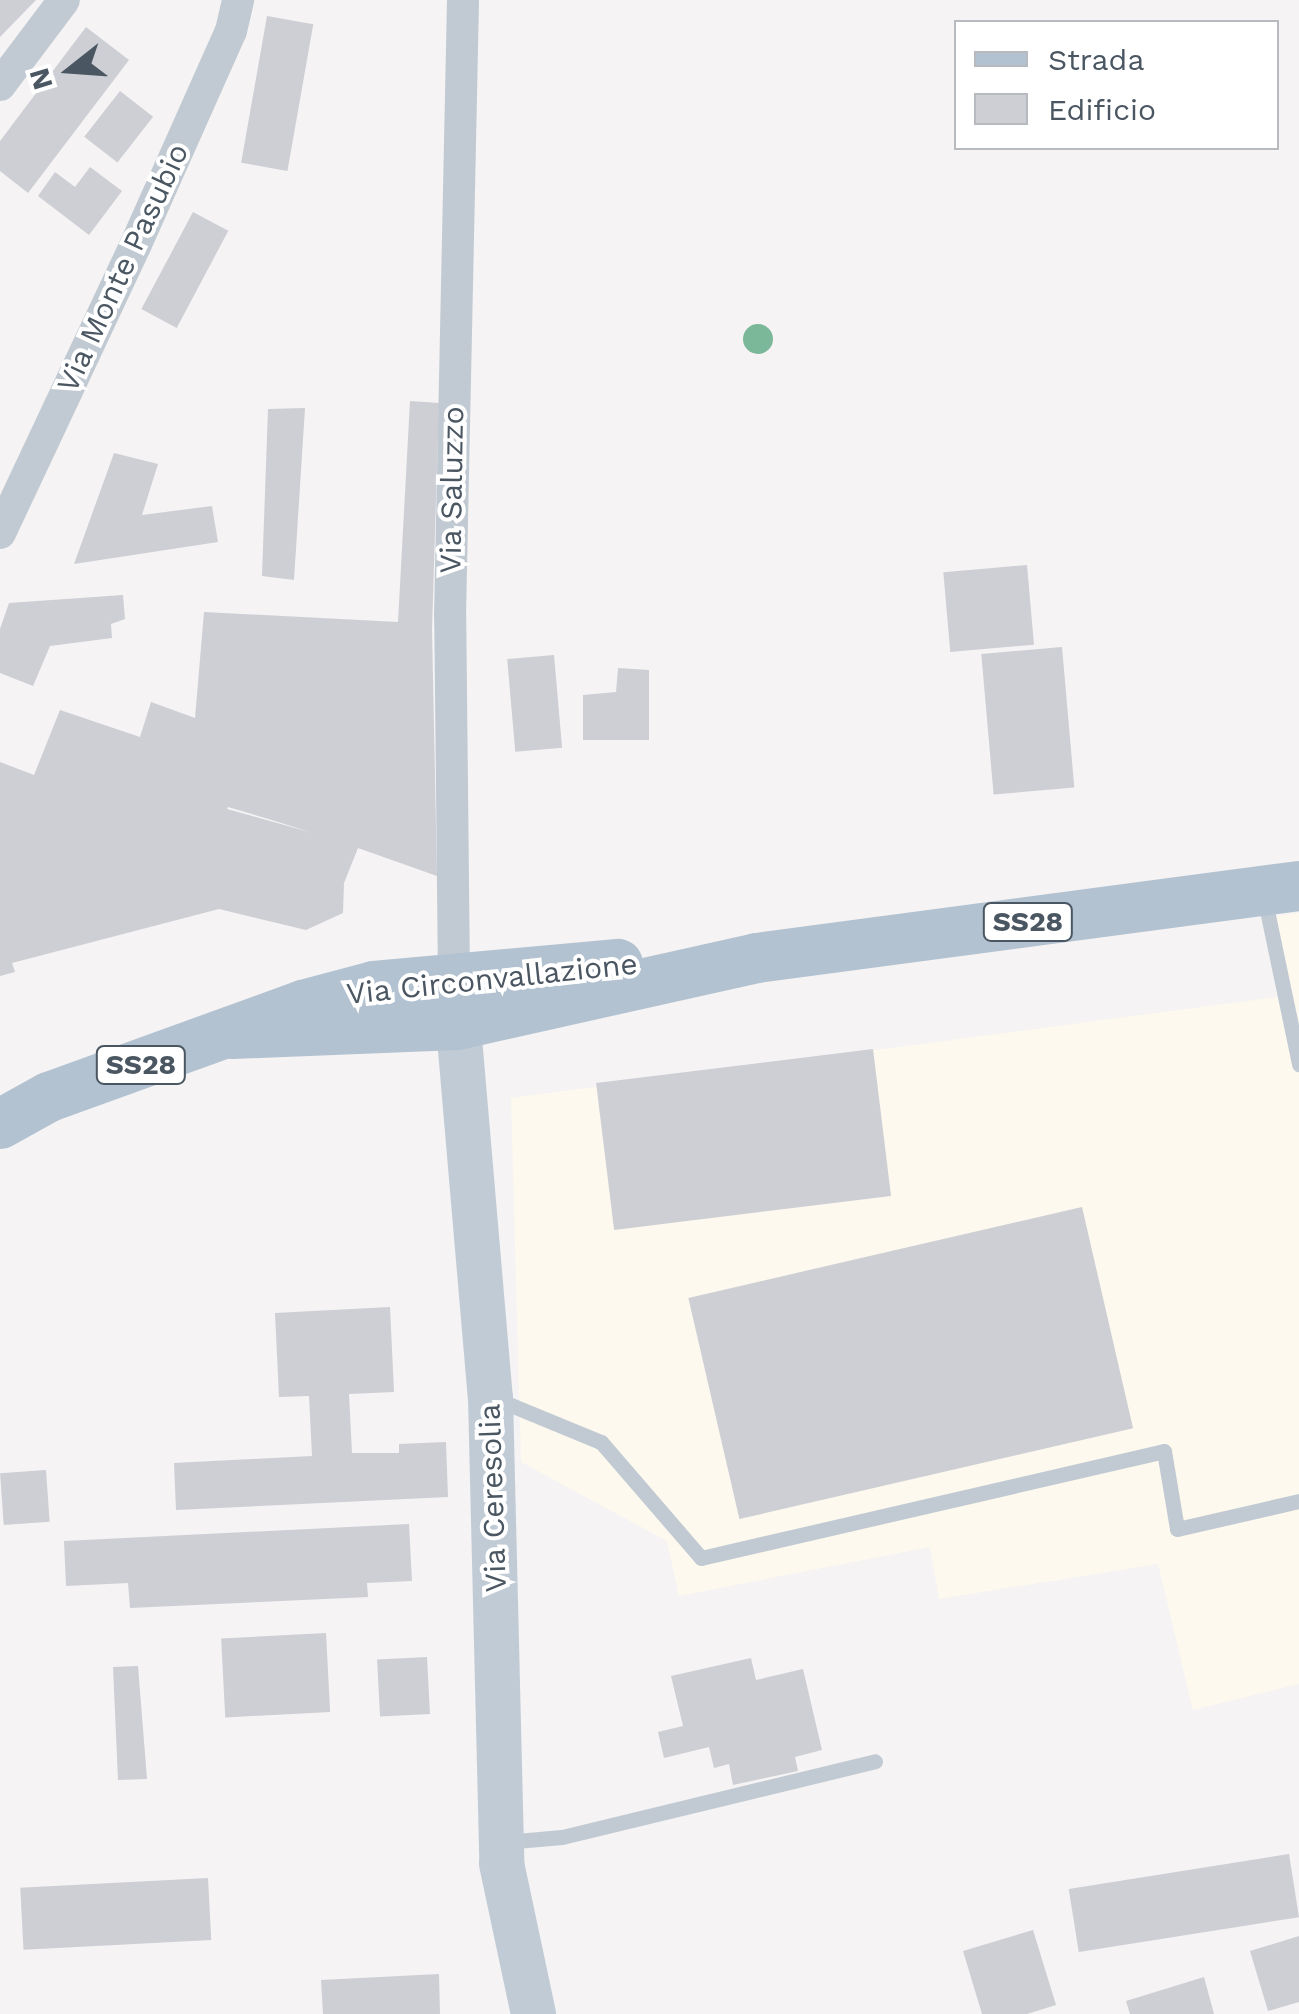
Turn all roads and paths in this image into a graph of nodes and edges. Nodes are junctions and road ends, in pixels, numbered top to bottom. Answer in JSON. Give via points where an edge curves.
{"nodes":[{"id":1,"x":64,"y":0,"type":"edge"},
{"id":2,"x":238,"y":0,"type":"edge"},
{"id":3,"x":463,"y":0,"type":"edge"},
{"id":4,"x":0,"y":85,"type":"edge"},
{"id":5,"x":0,"y":533,"type":"edge"},
{"id":6,"x":1281,"y":888,"type":"edge"},
{"id":7,"x":456,"y":1002,"type":"junction"},
{"id":8,"x":1298,"y":1055,"type":"edge"},
{"id":9,"x":49,"y":1097,"type":"junction"},
{"id":10,"x":0,"y":1101,"type":"edge"},
{"id":11,"x":0,"y":1124,"type":"edge"},
{"id":12,"x":490,"y":1397,"type":"junction"},
{"id":13,"x":1299,"y":1501,"type":"edge"},
{"id":14,"x":875,"y":1761,"type":"dead end"},
{"id":15,"x":501,"y":1842,"type":"junction"},
{"id":16,"x":533,"y":2014,"type":"edge"}],
"edges":[{"from":1,"to":4,"type":"street"},
{"from":2,"to":5,"type":"street","name":"Via Monte Pasubio","via":[[231,31],[136,244]]},
{"from":3,"to":7,"type":"street","name":"Via Saluzzo","via":[[450,616]]},
{"from":6,"to":7,"type":"main road","name":"Via Circonvallazione","number":"SS28"},
{"from":6,"to":8,"type":"lane"},
{"from":7,"to":9,"type":"main road","name":"Via Circonvallazione","number":"SS28","via":[[233,1034]]},
{"from":7,"to":12,"type":"main road","name":"Via Ceresolia"},
{"from":9,"to":10,"type":"main road","name":"Via Circonvallazione","number":"SS28"},
{"from":9,"to":11,"type":"main road","name":"Via Circonvallazione","number":"SS28"},
{"from":12,"to":13,"type":"lane","via":[[601,1442],[701,1558],[1164,1451],[1178,1528]]},
{"from":12,"to":15,"type":"main road","name":"Via Ceresolia"},
{"from":14,"to":15,"type":"lane","via":[[562,1837]]},
{"from":15,"to":16,"type":"main road","name":"Via Ceresolia"}]}
